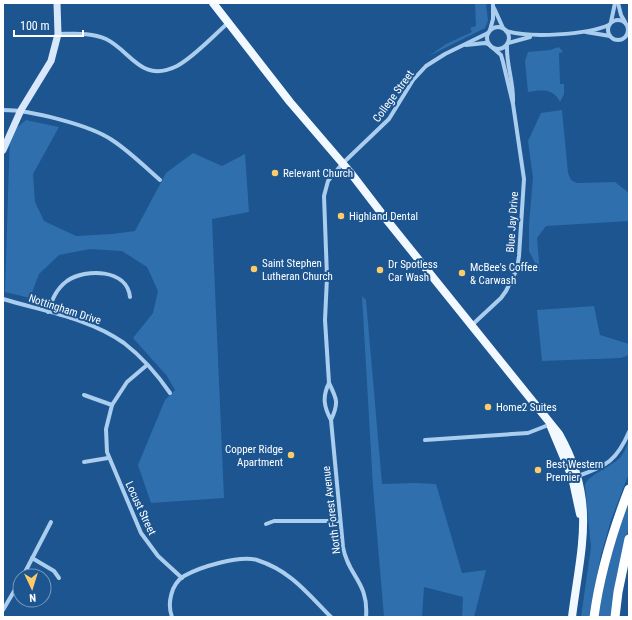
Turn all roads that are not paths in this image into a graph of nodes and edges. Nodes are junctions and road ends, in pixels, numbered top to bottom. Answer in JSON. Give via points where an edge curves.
{"nodes":[{"id":1,"x":57,"y":3,"type":"edge"},
{"id":2,"x":213,"y":3,"type":"edge"},
{"id":3,"x":617,"y":3,"type":"edge"},
{"id":4,"x":493,"y":4,"type":"edge"},
{"id":5,"x":228,"y":23,"type":"junction"},
{"id":6,"x":610,"y":24,"type":"junction"},
{"id":7,"x":627,"y":24,"type":"edge"},
{"id":8,"x":505,"y":30,"type":"junction"},
{"id":9,"x":489,"y":32,"type":"junction"},
{"id":10,"x":583,"y":32,"type":"junction"},
{"id":11,"x":58,"y":34,"type":"junction"},
{"id":12,"x":537,"y":35,"type":"junction"},
{"id":13,"x":628,"y":35,"type":"edge"},
{"id":14,"x":610,"y":36,"type":"junction"},
{"id":15,"x":507,"y":44,"type":"junction"},
{"id":16,"x":464,"y":46,"type":"junction"},
{"id":17,"x":491,"y":46,"type":"junction"},
{"id":18,"x":513,"y":104,"type":"junction"},
{"id":19,"x":3,"y":110,"type":"edge"},
{"id":20,"x":21,"y":110,"type":"junction"},
{"id":21,"x":3,"y":150,"type":"edge"},
{"id":22,"x":342,"y":164,"type":"junction"},
{"id":23,"x":160,"y":180,"type":"dead end"},
{"id":24,"x":130,"y":297,"type":"dead end"},
{"id":25,"x":3,"y":299,"type":"edge"},
{"id":26,"x":48,"y":312,"type":"junction"},
{"id":27,"x":472,"y":325,"type":"junction"},
{"id":28,"x":148,"y":365,"type":"junction"},
{"id":29,"x":329,"y":383,"type":"junction"},
{"id":30,"x":170,"y":393,"type":"dead end"},
{"id":31,"x":84,"y":395,"type":"dead end"},
{"id":32,"x":112,"y":405,"type":"junction"},
{"id":33,"x":331,"y":420,"type":"junction"},
{"id":34,"x":551,"y":424,"type":"junction"},
{"id":35,"x":629,"y":432,"type":"edge"},
{"id":36,"x":425,"y":440,"type":"dead end"},
{"id":37,"x":108,"y":458,"type":"junction"},
{"id":38,"x":84,"y":462,"type":"dead end"},
{"id":39,"x":578,"y":476,"type":"junction"},
{"id":40,"x":629,"y":489,"type":"edge"},
{"id":41,"x":582,"y":518,"type":"junction"},
{"id":42,"x":340,"y":521,"type":"junction"},
{"id":43,"x":51,"y":522,"type":"dead end"},
{"id":44,"x":266,"y":524,"type":"dead end"},
{"id":45,"x":629,"y":539,"type":"edge"},
{"id":46,"x":32,"y":558,"type":"junction"},
{"id":47,"x":27,"y":568,"type":"edge"},
{"id":48,"x":59,"y":578,"type":"dead end"},
{"id":49,"x":182,"y":578,"type":"junction"},
{"id":50,"x":12,"y":595,"type":"edge"},
{"id":51,"x":3,"y":610,"type":"edge"},
{"id":52,"x":172,"y":617,"type":"edge"},
{"id":53,"x":331,"y":617,"type":"edge"},
{"id":54,"x":366,"y":617,"type":"edge"},
{"id":55,"x":572,"y":617,"type":"edge"},
{"id":56,"x":594,"y":617,"type":"edge"},
{"id":57,"x":615,"y":617,"type":"edge"}],
"edges":[{"from":1,"to":11,"type":"street"},
{"from":2,"to":5,"type":"main road"},
{"from":3,"to":6,"type":"street"},
{"from":3,"to":7,"type":"street"},
{"from":4,"to":8,"type":"street"},
{"from":4,"to":9,"type":"street","via":[[493,19]]},
{"from":5,"to":11,"type":"street","via":[[183,63],[162,70],[150,70],[139,66],[116,45],[98,36]]},
{"from":5,"to":22,"type":"main road"},
{"from":6,"to":7,"type":"street","via":[[616,20]]},
{"from":6,"to":10,"type":"street"},
{"from":6,"to":14,"type":"street"},
{"from":7,"to":13,"type":"street"},
{"from":8,"to":9,"type":"street","via":[[496,28]]},
{"from":8,"to":12,"type":"street","via":[[520,35]]},
{"from":8,"to":15,"type":"street","via":[[509,36]]},
{"from":9,"to":16,"type":"street","name":"College Street"},
{"from":9,"to":17,"type":"street","via":[[487,40]]},
{"from":10,"to":12,"type":"street"},
{"from":10,"to":14,"type":"street"},
{"from":11,"to":20,"type":"street","via":[[51,61]]},
{"from":12,"to":15,"type":"street"},
{"from":13,"to":14,"type":"street","via":[[619,40]]},
{"from":15,"to":17,"type":"street","via":[[500,49]]},
{"from":15,"to":18,"type":"street","name":"Blue Jay Drive","via":[[508,64],[514,88]]},
{"from":16,"to":17,"type":"street","name":"College Street","via":[[485,43]]},
{"from":16,"to":22,"type":"street","name":"College Street","via":[[426,66],[413,80],[389,120]]},
{"from":17,"to":18,"type":"street","name":"Blue Jay Drive","via":[[503,62]]},
{"from":18,"to":27,"type":"street","name":"Blue Jay Drive","via":[[524,180],[517,269],[501,298]]},
{"from":19,"to":20,"type":"street"},
{"from":20,"to":21,"type":"street"},
{"from":20,"to":23,"type":"street","via":[[104,135]]},
{"from":22,"to":27,"type":"main road"},
{"from":22,"to":29,"type":"street","name":"North Forest Avenue","via":[[328,181],[324,196],[327,277],[325,320]]},
{"from":24,"to":26,"type":"street","via":[[128,288],[116,277],[85,274],[72,278],[61,286],[53,297]]},
{"from":25,"to":26,"type":"street","name":"Nottingham Drive"},
{"from":26,"to":28,"type":"street","name":"Nottingham Drive","via":[[84,322],[105,332],[124,343]]},
{"from":27,"to":34,"type":"main road"},
{"from":28,"to":30,"type":"street","name":"Nottingham Drive"},
{"from":28,"to":32,"type":"street","name":"Locust Street","via":[[127,382]]},
{"from":29,"to":33,"type":"street","name":"North Forest Avenue","via":[[324,398],[325,408]]},
{"from":29,"to":33,"type":"street","name":"North Forest Avenue","via":[[337,405]]},
{"from":31,"to":32,"type":"street"},
{"from":32,"to":37,"type":"street","name":"Locust Street","via":[[106,429]]},
{"from":33,"to":42,"type":"street","name":"North Forest Avenue"},
{"from":34,"to":36,"type":"street","via":[[528,433]]},
{"from":34,"to":39,"type":"main road","via":[[560,434]]},
{"from":34,"to":41,"type":"main road","via":[[572,477]]},
{"from":35,"to":39,"type":"street","via":[[618,453],[609,463]]},
{"from":37,"to":38,"type":"street"},
{"from":37,"to":49,"type":"street","name":"Locust Street","via":[[141,533],[158,556]]},
{"from":39,"to":41,"type":"main road","via":[[584,503]]},
{"from":40,"to":56,"type":"highway","via":[[616,521],[603,568]]},
{"from":41,"to":55,"type":"main road","via":[[581,564]]},
{"from":42,"to":44,"type":"street","via":[[274,521]]},
{"from":42,"to":54,"type":"street","name":"North Forest Avenue","via":[[345,556],[363,588]]},
{"from":43,"to":46,"type":"street"},
{"from":45,"to":57,"type":"highway"},
{"from":46,"to":47,"type":"street"},
{"from":46,"to":48,"type":"street","via":[[54,571]]},
{"from":49,"to":52,"type":"street","via":[[169,601]]},
{"from":49,"to":53,"type":"street","via":[[232,560],[258,560],[295,580]]},
{"from":50,"to":51,"type":"street"}]}
